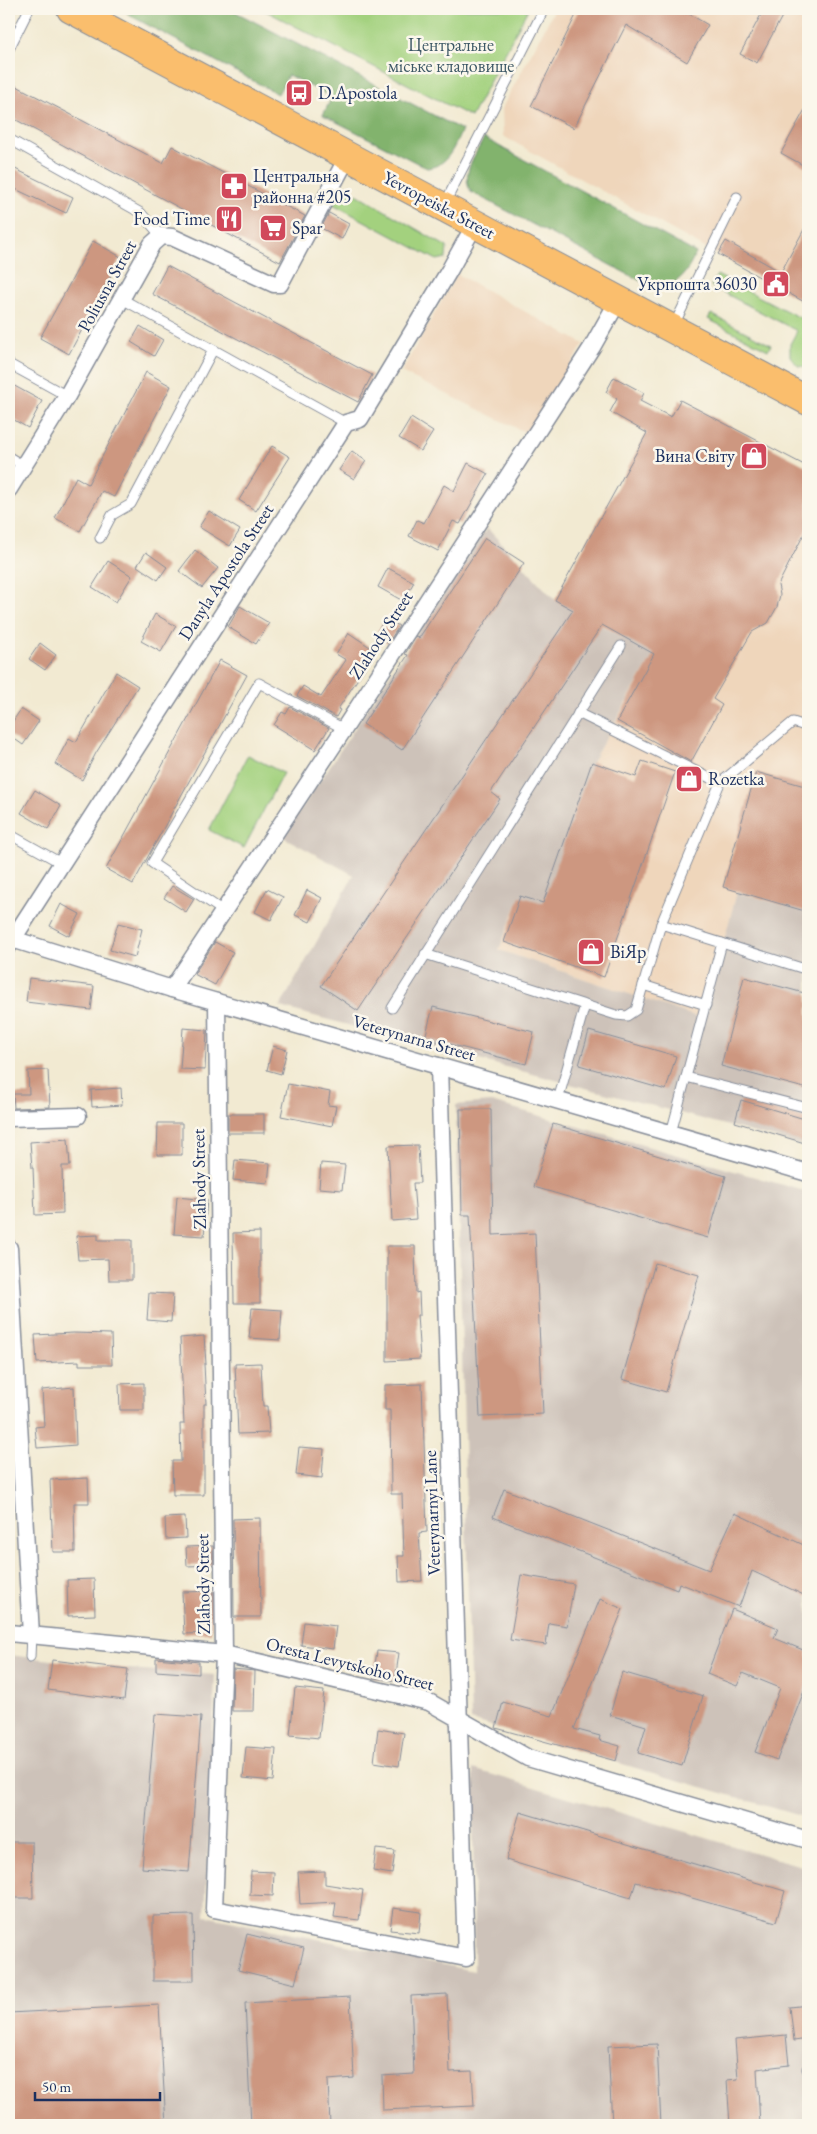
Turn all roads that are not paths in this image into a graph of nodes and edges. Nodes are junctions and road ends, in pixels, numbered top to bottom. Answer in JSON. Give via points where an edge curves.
{"nodes":[{"id":1,"x":28,"y":9,"type":"edge"},
{"id":2,"x":71,"y":9,"type":"edge"},
{"id":3,"x":544,"y":9,"type":"edge"},
{"id":4,"x":9,"y":49,"type":"edge"},
{"id":5,"x":9,"y":139,"type":"edge"},
{"id":6,"x":348,"y":156,"type":"junction"},
{"id":7,"x":737,"y":197,"type":"dead end"},
{"id":8,"x":443,"y":207,"type":"junction"},
{"id":9,"x":475,"y":224,"type":"junction"},
{"id":10,"x":161,"y":236,"type":"junction"},
{"id":11,"x":122,"y":300,"type":"junction"},
{"id":12,"x":618,"y":300,"type":"junction"},
{"id":13,"x":672,"y":329,"type":"junction"},
{"id":14,"x":213,"y":350,"type":"junction"},
{"id":15,"x":9,"y":364,"type":"edge"},
{"id":16,"x":67,"y":396,"type":"junction"},
{"id":17,"x":808,"y":401,"type":"edge"},
{"id":18,"x":346,"y":423,"type":"junction"},
{"id":19,"x":9,"y":457,"type":"edge"},
{"id":20,"x":24,"y":466,"type":"junction"},
{"id":21,"x":9,"y":489,"type":"edge"},
{"id":22,"x":100,"y":538,"type":"dead end"},
{"id":23,"x":621,"y":646,"type":"dead end"},
{"id":24,"x":578,"y":713,"type":"junction"},
{"id":25,"x":808,"y":727,"type":"edge"},
{"id":26,"x":344,"y":729,"type":"junction"},
{"id":27,"x":720,"y":783,"type":"junction"},
{"id":28,"x":9,"y":834,"type":"edge"},
{"id":29,"x":61,"y":863,"type":"junction"},
{"id":30,"x":223,"y":911,"type":"junction"},
{"id":31,"x":660,"y":924,"type":"junction"},
{"id":32,"x":10,"y":940,"type":"edge"},
{"id":33,"x":722,"y":943,"type":"junction"},
{"id":34,"x":425,"y":954,"type":"junction"},
{"id":35,"x":808,"y":970,"type":"edge"},
{"id":36,"x":643,"y":985,"type":"junction"},
{"id":37,"x":172,"y":988,"type":"junction"},
{"id":38,"x":217,"y":1002,"type":"junction"},
{"id":39,"x":585,"y":1005,"type":"junction"},
{"id":40,"x":706,"y":1005,"type":"junction"},
{"id":41,"x":392,"y":1008,"type":"dead end"},
{"id":42,"x":439,"y":1066,"type":"junction"},
{"id":43,"x":686,"y":1077,"type":"junction"},
{"id":44,"x":558,"y":1100,"type":"junction"},
{"id":45,"x":808,"y":1108,"type":"edge"},
{"id":46,"x":78,"y":1116,"type":"dead end"},
{"id":47,"x":9,"y":1118,"type":"edge"},
{"id":48,"x":671,"y":1133,"type":"junction"},
{"id":49,"x":808,"y":1173,"type":"edge"},
{"id":50,"x":9,"y":1248,"type":"edge"},
{"id":51,"x":15,"y":1465,"type":"edge"},
{"id":52,"x":9,"y":1633,"type":"edge"},
{"id":53,"x":31,"y":1636,"type":"junction"},
{"id":54,"x":224,"y":1654,"type":"junction"},
{"id":55,"x":30,"y":1657,"type":"dead end"},
{"id":56,"x":459,"y":1719,"type":"junction"},
{"id":57,"x":808,"y":1840,"type":"edge"},
{"id":58,"x":466,"y":1958,"type":"joint"}],
"edges":[{"from":1,"to":4,"type":"lane"},
{"from":2,"to":6,"type":"highway","name":"Yevropeiska Street"},
{"from":3,"to":8,"type":"lane"},
{"from":5,"to":10,"type":"lane","via":[[141,213]]},
{"from":6,"to":8,"type":"highway","name":"Yevropeiska Street"},
{"from":6,"to":10,"type":"street","name":"Poliusna Street","via":[[280,284],[172,237]]},
{"from":7,"to":13,"type":"lane"},
{"from":8,"to":9,"type":"highway","name":"Yevropeiska Street"},
{"from":9,"to":12,"type":"highway","name":"Yevropeiska Street"},
{"from":9,"to":18,"type":"street","name":"Danyla Apostola Street","via":[[360,418]]},
{"from":10,"to":11,"type":"street","name":"Poliusna Street","via":[[152,244]]},
{"from":11,"to":14,"type":"lane"},
{"from":11,"to":16,"type":"street","name":"Poliusna Street"},
{"from":12,"to":13,"type":"highway","name":"Yevropeiska Street"},
{"from":12,"to":26,"type":"street","name":"Zlahody Street","via":[[592,347]]},
{"from":13,"to":17,"type":"highway","name":"Yevropeiska Street"},
{"from":14,"to":18,"type":"lane"},
{"from":14,"to":22,"type":"lane","via":[[131,504],[112,515]]},
{"from":15,"to":16,"type":"lane"},
{"from":16,"to":20,"type":"street","name":"Poliusna Street"},
{"from":18,"to":29,"type":"street","name":"Danyla Apostola Street"},
{"from":19,"to":20,"type":"lane"},
{"from":20,"to":21,"type":"street","name":"Poliusna Street"},
{"from":23,"to":24,"type":"lane"},
{"from":24,"to":27,"type":"lane"},
{"from":24,"to":34,"type":"lane"},
{"from":25,"to":27,"type":"lane","via":[[794,722]]},
{"from":26,"to":30,"type":"street","name":"Zlahody Street"},
{"from":26,"to":30,"type":"lane","via":[[259,683],[152,863]]},
{"from":27,"to":31,"type":"lane"},
{"from":28,"to":29,"type":"lane"},
{"from":29,"to":32,"type":"street","name":"Danyla Apostola Street"},
{"from":30,"to":37,"type":"street","name":"Zlahody Street"},
{"from":31,"to":33,"type":"lane"},
{"from":31,"to":36,"type":"lane"},
{"from":32,"to":37,"type":"street","name":"Veterynarna Street"},
{"from":33,"to":35,"type":"lane"},
{"from":33,"to":40,"type":"lane"},
{"from":34,"to":39,"type":"lane"},
{"from":34,"to":41,"type":"lane"},
{"from":36,"to":39,"type":"lane","via":[[636,1010],[627,1016]]},
{"from":36,"to":40,"type":"lane"},
{"from":37,"to":38,"type":"street","name":"Veterynarna Street"},
{"from":38,"to":42,"type":"street","name":"Veterynarna Street"},
{"from":38,"to":54,"type":"street","name":"Zlahody Street"},
{"from":39,"to":44,"type":"lane"},
{"from":40,"to":43,"type":"lane"},
{"from":42,"to":44,"type":"street","name":"Veterynarna Street"},
{"from":42,"to":56,"type":"street","name":"Veterynarnyi Lane"},
{"from":43,"to":45,"type":"lane"},
{"from":43,"to":48,"type":"lane"},
{"from":44,"to":48,"type":"street","name":"Veterynarna Street"},
{"from":46,"to":47,"type":"street"},
{"from":48,"to":49,"type":"street","name":"Veterynarna Street"},
{"from":50,"to":51,"type":"street"},
{"from":51,"to":53,"type":"street"},
{"from":52,"to":53,"type":"street","name":"Oresta Levytskoho Street"},
{"from":53,"to":54,"type":"street","name":"Oresta Levytskoho Street"},
{"from":53,"to":55,"type":"lane"},
{"from":54,"to":56,"type":"street","name":"Oresta Levytskoho Street","via":[[429,1702]]},
{"from":54,"to":58,"type":"street","name":"Zlahody Street","via":[[214,1908]]},
{"from":56,"to":57,"type":"street","name":"Oresta Levytskoho Street","via":[[528,1758]]},
{"from":56,"to":58,"type":"street","name":"Veterynarnyi Lane"}]}
